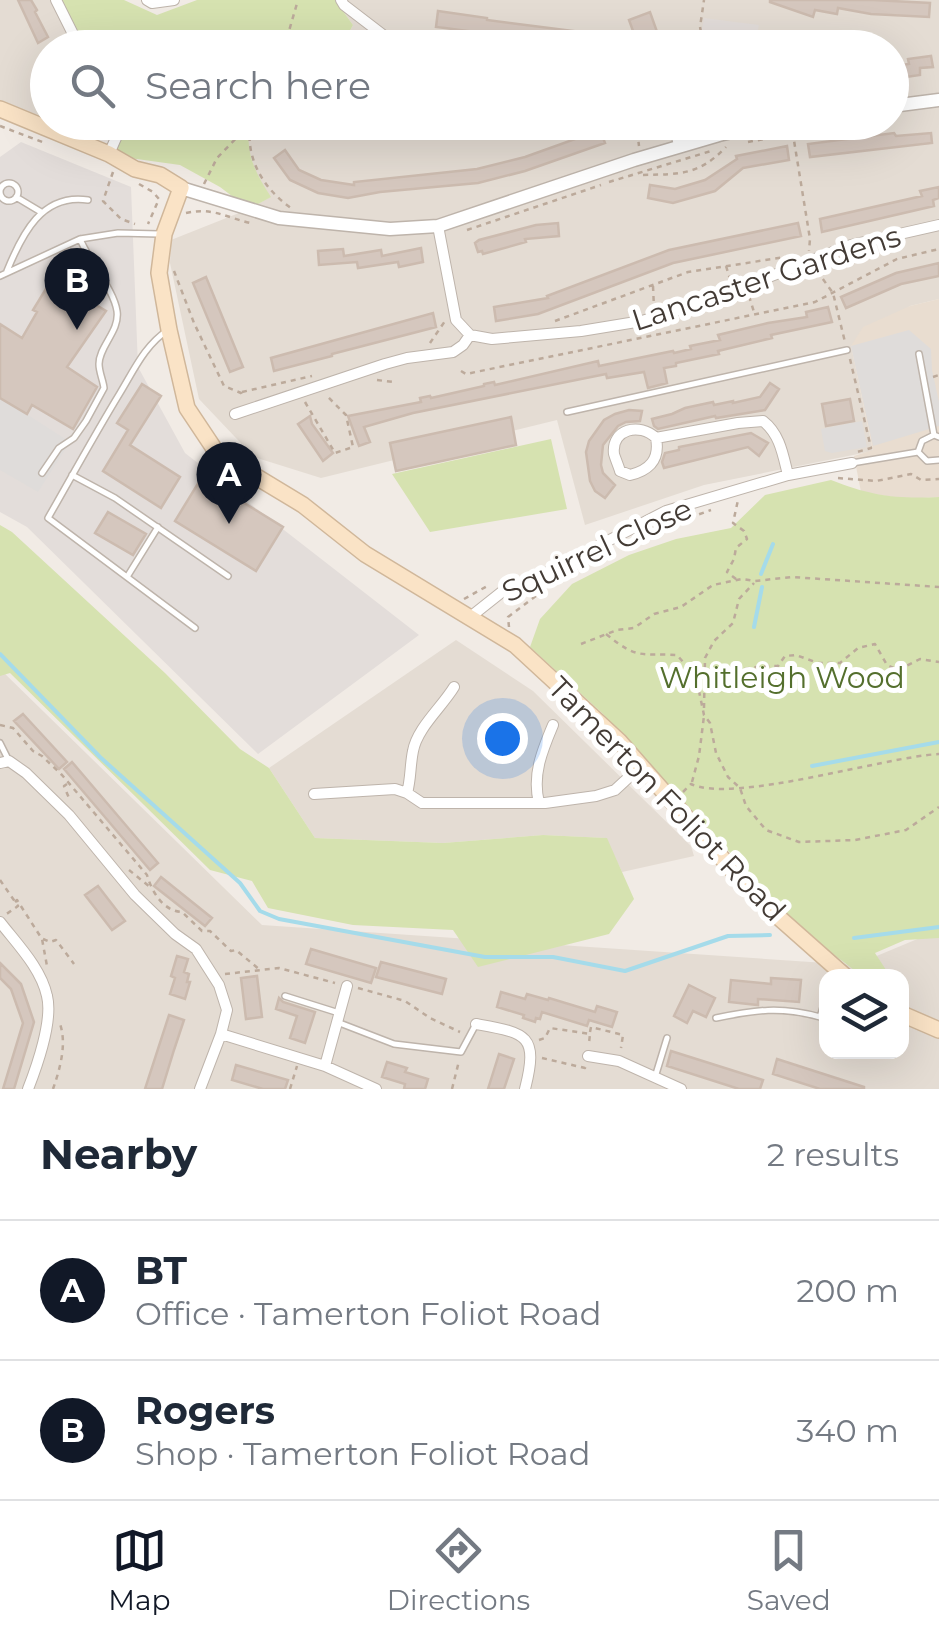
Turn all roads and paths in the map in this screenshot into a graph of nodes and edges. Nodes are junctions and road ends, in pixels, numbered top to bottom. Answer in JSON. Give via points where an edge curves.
{"nodes":[{"id":1,"x":56,"y":0,"type":"edge"},
{"id":2,"x":147,"y":0,"type":"edge"},
{"id":3,"x":174,"y":0,"type":"edge"},
{"id":4,"x":298,"y":0,"type":"edge"},
{"id":5,"x":341,"y":0,"type":"edge"},
{"id":6,"x":704,"y":0,"type":"edge"},
{"id":7,"x":71,"y":30,"type":"edge"},
{"id":8,"x":289,"y":30,"type":"edge"},
{"id":9,"x":370,"y":30,"type":"edge"},
{"id":10,"x":701,"y":30,"type":"edge"},
{"id":11,"x":939,"y":100,"type":"edge"},
{"id":12,"x":909,"y":104,"type":"edge"},
{"id":13,"x":0,"y":108,"type":"edge"},
{"id":14,"x":30,"y":123,"type":"edge"},
{"id":15,"x":0,"y":126,"type":"edge"},
{"id":16,"x":30,"y":137,"type":"edge"},
{"id":17,"x":38,"y":140,"type":"edge"},
{"id":18,"x":66,"y":140,"type":"edge"},
{"id":19,"x":118,"y":140,"type":"edge"},
{"id":20,"x":235,"y":140,"type":"edge"},
{"id":21,"x":248,"y":140,"type":"edge"},
{"id":22,"x":638,"y":140,"type":"edge"},
{"id":23,"x":678,"y":140,"type":"edge"},
{"id":24,"x":706,"y":140,"type":"edge"},
{"id":25,"x":754,"y":140,"type":"edge"},
{"id":26,"x":794,"y":140,"type":"edge"},
{"id":27,"x":744,"y":142,"type":"dead end"},
{"id":28,"x":49,"y":144,"type":"dead end"},
{"id":29,"x":680,"y":147,"type":"junction"},
{"id":30,"x":639,"y":148,"type":"dead end"},
{"id":31,"x":111,"y":162,"type":"junction"},
{"id":32,"x":636,"y":175,"type":"junction"},
{"id":33,"x":203,"y":186,"type":"dead end"},
{"id":34,"x":181,"y":188,"type":"junction"},
{"id":35,"x":150,"y":190,"type":"dead end"},
{"id":36,"x":0,"y":192,"type":"edge"},
{"id":37,"x":16,"y":197,"type":"junction"},
{"id":38,"x":88,"y":200,"type":"dead end"},
{"id":39,"x":279,"y":208,"type":"dead end"},
{"id":40,"x":42,"y":212,"type":"junction"},
{"id":41,"x":939,"y":225,"type":"edge"},
{"id":42,"x":439,"y":231,"type":"junction"},
{"id":43,"x":142,"y":234,"type":"junction"},
{"id":44,"x":164,"y":234,"type":"junction"},
{"id":45,"x":80,"y":239,"type":"junction"},
{"id":46,"x":939,"y":249,"type":"edge"},
{"id":47,"x":795,"y":256,"type":"dead end"},
{"id":48,"x":810,"y":260,"type":"junction"},
{"id":49,"x":726,"y":265,"type":"junction"},
{"id":50,"x":168,"y":268,"type":"dead end"},
{"id":51,"x":3,"y":275,"type":"edge"},
{"id":52,"x":652,"y":284,"type":"junction"},
{"id":53,"x":746,"y":286,"type":"junction"},
{"id":54,"x":734,"y":291,"type":"junction"},
{"id":55,"x":833,"y":293,"type":"junction"},
{"id":56,"x":754,"y":313,"type":"junction"},
{"id":57,"x":455,"y":314,"type":"junction"},
{"id":58,"x":655,"y":317,"type":"junction"},
{"id":59,"x":544,"y":326,"type":"dead end"},
{"id":60,"x":168,"y":330,"type":"junction"},
{"id":61,"x":470,"y":335,"type":"junction"},
{"id":62,"x":428,"y":346,"type":"dead end"},
{"id":63,"x":848,"y":350,"type":"junction"},
{"id":64,"x":919,"y":354,"type":"dead end"},
{"id":65,"x":460,"y":372,"type":"dead end"},
{"id":66,"x":321,"y":379,"type":"junction"},
{"id":67,"x":380,"y":381,"type":"dead end"},
{"id":68,"x":393,"y":382,"type":"dead end"},
{"id":69,"x":300,"y":392,"type":"junction"},
{"id":70,"x":244,"y":400,"type":"junction"},
{"id":71,"x":567,"y":412,"type":"dead end"},
{"id":72,"x":235,"y":414,"type":"dead end"},
{"id":73,"x":936,"y":436,"type":"edge"},
{"id":74,"x":656,"y":438,"type":"junction"},
{"id":75,"x":918,"y":452,"type":"junction"},
{"id":76,"x":939,"y":460,"type":"edge"},
{"id":77,"x":852,"y":463,"type":"junction"},
{"id":78,"x":42,"y":473,"type":"dead end"},
{"id":79,"x":71,"y":475,"type":"junction"},
{"id":80,"x":788,"y":475,"type":"junction"},
{"id":81,"x":832,"y":477,"type":"dead end"},
{"id":82,"x":939,"y":479,"type":"edge"},
{"id":83,"x":736,"y":488,"type":"junction"},
{"id":84,"x":748,"y":498,"type":"dead end"},
{"id":85,"x":736,"y":502,"type":"junction"},
{"id":86,"x":714,"y":509,"type":"dead end"},
{"id":87,"x":158,"y":527,"type":"junction"},
{"id":88,"x":659,"y":529,"type":"dead end"},
{"id":89,"x":228,"y":576,"type":"dead end"},
{"id":90,"x":127,"y":577,"type":"junction"},
{"id":91,"x":556,"y":580,"type":"dead end"},
{"id":92,"x":738,"y":580,"type":"junction"},
{"id":93,"x":754,"y":582,"type":"junction"},
{"id":94,"x":488,"y":586,"type":"dead end"},
{"id":95,"x":939,"y":587,"type":"edge"},
{"id":96,"x":459,"y":601,"type":"dead end"},
{"id":97,"x":470,"y":618,"type":"junction"},
{"id":98,"x":195,"y":628,"type":"dead end"},
{"id":99,"x":606,"y":634,"type":"junction"},
{"id":100,"x":512,"y":643,"type":"junction"},
{"id":101,"x":580,"y":644,"type":"dead end"},
{"id":102,"x":939,"y":662,"type":"edge"},
{"id":103,"x":705,"y":675,"type":"junction"},
{"id":104,"x":454,"y":687,"type":"dead end"},
{"id":105,"x":704,"y":714,"type":"junction"},
{"id":106,"x":554,"y":724,"type":"dead end"},
{"id":107,"x":0,"y":725,"type":"edge"},
{"id":108,"x":0,"y":743,"type":"edge"},
{"id":109,"x":939,"y":754,"type":"edge"},
{"id":110,"x":4,"y":762,"type":"edge"},
{"id":111,"x":642,"y":765,"type":"junction"},
{"id":112,"x":691,"y":784,"type":"junction"},
{"id":113,"x":740,"y":788,"type":"junction"},
{"id":114,"x":407,"y":793,"type":"junction"},
{"id":115,"x":314,"y":794,"type":"dead end"},
{"id":116,"x":674,"y":801,"type":"junction"},
{"id":117,"x":539,"y":803,"type":"junction"},
{"id":118,"x":939,"y":808,"type":"edge"},
{"id":119,"x":0,"y":880,"type":"edge"},
{"id":120,"x":15,"y":902,"type":"junction"},
{"id":121,"x":0,"y":920,"type":"edge"},
{"id":122,"x":42,"y":938,"type":"junction"},
{"id":123,"x":74,"y":964,"type":"dead end"},
{"id":124,"x":833,"y":969,"type":"edge"},
{"id":125,"x":260,"y":970,"type":"junction"},
{"id":126,"x":213,"y":976,"type":"junction"},
{"id":127,"x":347,"y":986,"type":"junction"},
{"id":128,"x":43,"y":987,"type":"junction"},
{"id":129,"x":285,"y":996,"type":"dead end"},
{"id":130,"x":338,"y":1017,"type":"junction"},
{"id":131,"x":819,"y":1017,"type":"edge"},
{"id":132,"x":909,"y":1017,"type":"edge"},
{"id":133,"x":48,"y":1018,"type":"junction"},
{"id":134,"x":716,"y":1018,"type":"dead end"},
{"id":135,"x":474,"y":1029,"type":"junction"},
{"id":136,"x":939,"y":1030,"type":"edge"},
{"id":137,"x":222,"y":1034,"type":"junction"},
{"id":138,"x":590,"y":1034,"type":"junction"},
{"id":139,"x":544,"y":1038,"type":"dead end"},
{"id":140,"x":666,"y":1038,"type":"dead end"},
{"id":141,"x":461,"y":1052,"type":"junction"},
{"id":142,"x":532,"y":1056,"type":"junction"},
{"id":143,"x":588,"y":1056,"type":"junction"},
{"id":144,"x":299,"y":1058,"type":"junction"},
{"id":145,"x":618,"y":1061,"type":"junction"},
{"id":146,"x":325,"y":1066,"type":"junction"},
{"id":147,"x":655,"y":1077,"type":"junction"},
{"id":148,"x":28,"y":1089,"type":"edge"},
{"id":149,"x":53,"y":1089,"type":"edge"},
{"id":150,"x":200,"y":1089,"type":"edge"},
{"id":151,"x":290,"y":1089,"type":"edge"},
{"id":152,"x":376,"y":1089,"type":"edge"},
{"id":153,"x":452,"y":1089,"type":"edge"},
{"id":154,"x":525,"y":1089,"type":"edge"},
{"id":155,"x":681,"y":1089,"type":"edge"}],
"edges":[{"from":1,"to":7,"type":"street"},
{"from":2,"to":3,"type":"street"},
{"from":4,"to":8,"type":"path"},
{"from":5,"to":9,"type":"street"},
{"from":6,"to":10,"type":"path"},
{"from":11,"to":12,"type":"street"},
{"from":13,"to":14,"type":"main road"},
{"from":15,"to":16,"type":"path"},
{"from":17,"to":28,"type":"path"},
{"from":18,"to":31,"type":"main road"},
{"from":19,"to":31,"type":"street"},
{"from":20,"to":33,"type":"path"},
{"from":21,"to":39,"type":"path","via":[[269,190],[296,211]]},
{"from":22,"to":30,"type":"path"},
{"from":23,"to":29,"type":"street"},
{"from":24,"to":29,"type":"street"},
{"from":25,"to":27,"type":"path"},
{"from":26,"to":48,"type":"path"},
{"from":29,"to":42,"type":"street"},
{"from":31,"to":34,"type":"main road"},
{"from":31,"to":43,"type":"path","via":[[102,201]]},
{"from":32,"to":32,"type":"path","via":[[689,173],[728,146]]},
{"from":32,"to":42,"type":"path","via":[[470,230]]},
{"from":34,"to":42,"type":"street","via":[[279,218]]},
{"from":34,"to":44,"type":"main road","name":"Tamerton Foliot Road"},
{"from":35,"to":43,"type":"path","via":[[158,199]]},
{"from":36,"to":37,"type":"lane","via":[[6,200]]},
{"from":36,"to":37,"type":"lane","via":[[13,184]]},
{"from":37,"to":40,"type":"lane"},
{"from":38,"to":40,"type":"lane","via":[[72,198]]},
{"from":40,"to":51,"type":"lane"},
{"from":41,"to":48,"type":"street","name":"Lancaster Gardens"},
{"from":42,"to":57,"type":"street"},
{"from":43,"to":44,"type":"lane"},
{"from":43,"to":45,"type":"lane"},
{"from":44,"to":60,"type":"main road","name":"Tamerton Foliot Road","via":[[159,273]]},
{"from":45,"to":51,"type":"lane"},
{"from":45,"to":78,"type":"lane","via":[[108,289],[115,328],[99,362],[104,388],[74,438]]},
{"from":46,"to":55,"type":"path","via":[[897,259]]},
{"from":47,"to":49,"type":"path"},
{"from":48,"to":53,"type":"street","name":"Lancaster Gardens"},
{"from":48,"to":55,"type":"path"},
{"from":49,"to":52,"type":"path"},
{"from":49,"to":54,"type":"path"},
{"from":50,"to":70,"type":"path","via":[[224,386]]},
{"from":52,"to":58,"type":"path"},
{"from":52,"to":59,"type":"path"},
{"from":53,"to":54,"type":"street","name":"Lancaster Gardens"},
{"from":53,"to":56,"type":"path"},
{"from":54,"to":58,"type":"street","name":"Lancaster Gardens"},
{"from":55,"to":56,"type":"path"},
{"from":55,"to":63,"type":"path"},
{"from":56,"to":65,"type":"path"},
{"from":57,"to":61,"type":"street"},
{"from":57,"to":62,"type":"path"},
{"from":58,"to":61,"type":"street","name":"Lancaster Gardens","via":[[518,338]]},
{"from":60,"to":79,"type":"lane","via":[[142,354]]},
{"from":60,"to":97,"type":"main road","name":"Tamerton Foliot Road","via":[[187,408],[218,452]]},
{"from":61,"to":66,"type":"street","via":[[453,352]]},
{"from":63,"to":71,"type":"lane"},
{"from":63,"to":77,"type":"path","via":[[870,448],[850,455]]},
{"from":64,"to":73,"type":"lane"},
{"from":66,"to":69,"type":"street"},
{"from":66,"to":69,"type":"path","via":[[329,400],[346,415],[353,447],[335,453]]},
{"from":66,"to":70,"type":"path"},
{"from":67,"to":68,"type":"path"},
{"from":69,"to":70,"type":"street"},
{"from":70,"to":72,"type":"street"},
{"from":73,"to":75,"type":"lane","via":[[922,441]]},
{"from":74,"to":74,"type":"street","name":"Squirrel Close","via":[[652,465],[630,476],[620,471],[614,455],[618,438],[641,428]]},
{"from":74,"to":80,"type":"street","name":"Squirrel Close","via":[[763,421],[780,443]]},
{"from":75,"to":76,"type":"lane","via":[[924,460]]},
{"from":75,"to":77,"type":"lane"},
{"from":77,"to":80,"type":"street","name":"Squirrel Close"},
{"from":79,"to":87,"type":"lane"},
{"from":79,"to":90,"type":"lane","via":[[48,518]]},
{"from":80,"to":83,"type":"street","name":"Squirrel Close"},
{"from":81,"to":82,"type":"path"},
{"from":83,"to":85,"type":"path"},
{"from":83,"to":97,"type":"street","name":"Squirrel Close","via":[[666,511],[504,591]]},
{"from":84,"to":85,"type":"path"},
{"from":85,"to":92,"type":"path","via":[[733,523],[747,539],[727,572]]},
{"from":86,"to":88,"type":"path"},
{"from":87,"to":89,"type":"lane"},
{"from":87,"to":90,"type":"lane"},
{"from":90,"to":98,"type":"lane"},
{"from":91,"to":100,"type":"path","via":[[508,617]]},
{"from":92,"to":93,"type":"path"},
{"from":92,"to":99,"type":"path","via":[[713,584],[681,608]]},
{"from":93,"to":95,"type":"path","via":[[792,577]]},
{"from":93,"to":103,"type":"path","via":[[705,658]]},
{"from":94,"to":96,"type":"path"},
{"from":97,"to":100,"type":"main road","name":"Tamerton Foliot Road"},
{"from":99,"to":101,"type":"path"},
{"from":99,"to":105,"type":"path","via":[[642,656],[677,655],[696,677]]},
{"from":100,"to":111,"type":"main road","name":"Tamerton Foliot Road"},
{"from":102,"to":103,"type":"path","via":[[920,659],[898,670],[875,644],[840,663],[796,655],[778,666]]},
{"from":103,"to":105,"type":"path"},
{"from":104,"to":114,"type":"street","via":[[413,749]]},
{"from":105,"to":112,"type":"path"},
{"from":105,"to":113,"type":"path","via":[[716,753]]},
{"from":106,"to":117,"type":"street","via":[[540,754]]},
{"from":107,"to":125,"type":"path","via":[[14,728],[62,776],[147,875],[152,893]]},
{"from":108,"to":110,"type":"lane"},
{"from":109,"to":113,"type":"path"},
{"from":110,"to":126,"type":"street","via":[[26,773],[70,815],[135,895],[196,949]]},
{"from":111,"to":116,"type":"main road","name":"Tamerton Foliot Road"},
{"from":111,"to":117,"type":"street","via":[[615,790]]},
{"from":112,"to":113,"type":"path"},
{"from":112,"to":116,"type":"path"},
{"from":113,"to":118,"type":"path","via":[[766,830],[798,842],[906,830]]},
{"from":114,"to":115,"type":"street"},
{"from":114,"to":117,"type":"street","via":[[422,803]]},
{"from":116,"to":124,"type":"main road","name":"Tamerton Foliot Road","via":[[758,898]]},
{"from":119,"to":120,"type":"path"},
{"from":120,"to":121,"type":"path"},
{"from":120,"to":122,"type":"path"},
{"from":121,"to":128,"type":"street"},
{"from":122,"to":123,"type":"path","via":[[56,940]]},
{"from":122,"to":128,"type":"path","via":[[48,969]]},
{"from":125,"to":126,"type":"path"},
{"from":125,"to":127,"type":"path","via":[[279,968]]},
{"from":126,"to":137,"type":"street","via":[[228,1010]]},
{"from":127,"to":130,"type":"street"},
{"from":127,"to":135,"type":"path","via":[[404,1002],[458,1032]]},
{"from":128,"to":133,"type":"street"},
{"from":129,"to":130,"type":"lane"},
{"from":130,"to":141,"type":"lane","via":[[394,1044]]},
{"from":130,"to":146,"type":"street"},
{"from":131,"to":134,"type":"lane","via":[[760,1008]]},
{"from":132,"to":136,"type":"main road"},
{"from":133,"to":148,"type":"street"},
{"from":133,"to":149,"type":"path","via":[[62,1025],[64,1039]]},
{"from":135,"to":141,"type":"lane"},
{"from":135,"to":142,"type":"street","via":[[514,1031]]},
{"from":137,"to":144,"type":"street"},
{"from":137,"to":150,"type":"street"},
{"from":138,"to":139,"type":"path","via":[[550,1028]]},
{"from":138,"to":143,"type":"path"},
{"from":138,"to":145,"type":"path","via":[[590,1027],[623,1035]]},
{"from":140,"to":147,"type":"lane"},
{"from":141,"to":153,"type":"path"},
{"from":142,"to":143,"type":"path","via":[[584,1068]]},
{"from":142,"to":154,"type":"street"},
{"from":143,"to":145,"type":"street"},
{"from":144,"to":146,"type":"street"},
{"from":144,"to":151,"type":"path"},
{"from":145,"to":147,"type":"street"},
{"from":146,"to":152,"type":"street"},
{"from":147,"to":155,"type":"street"}]}
